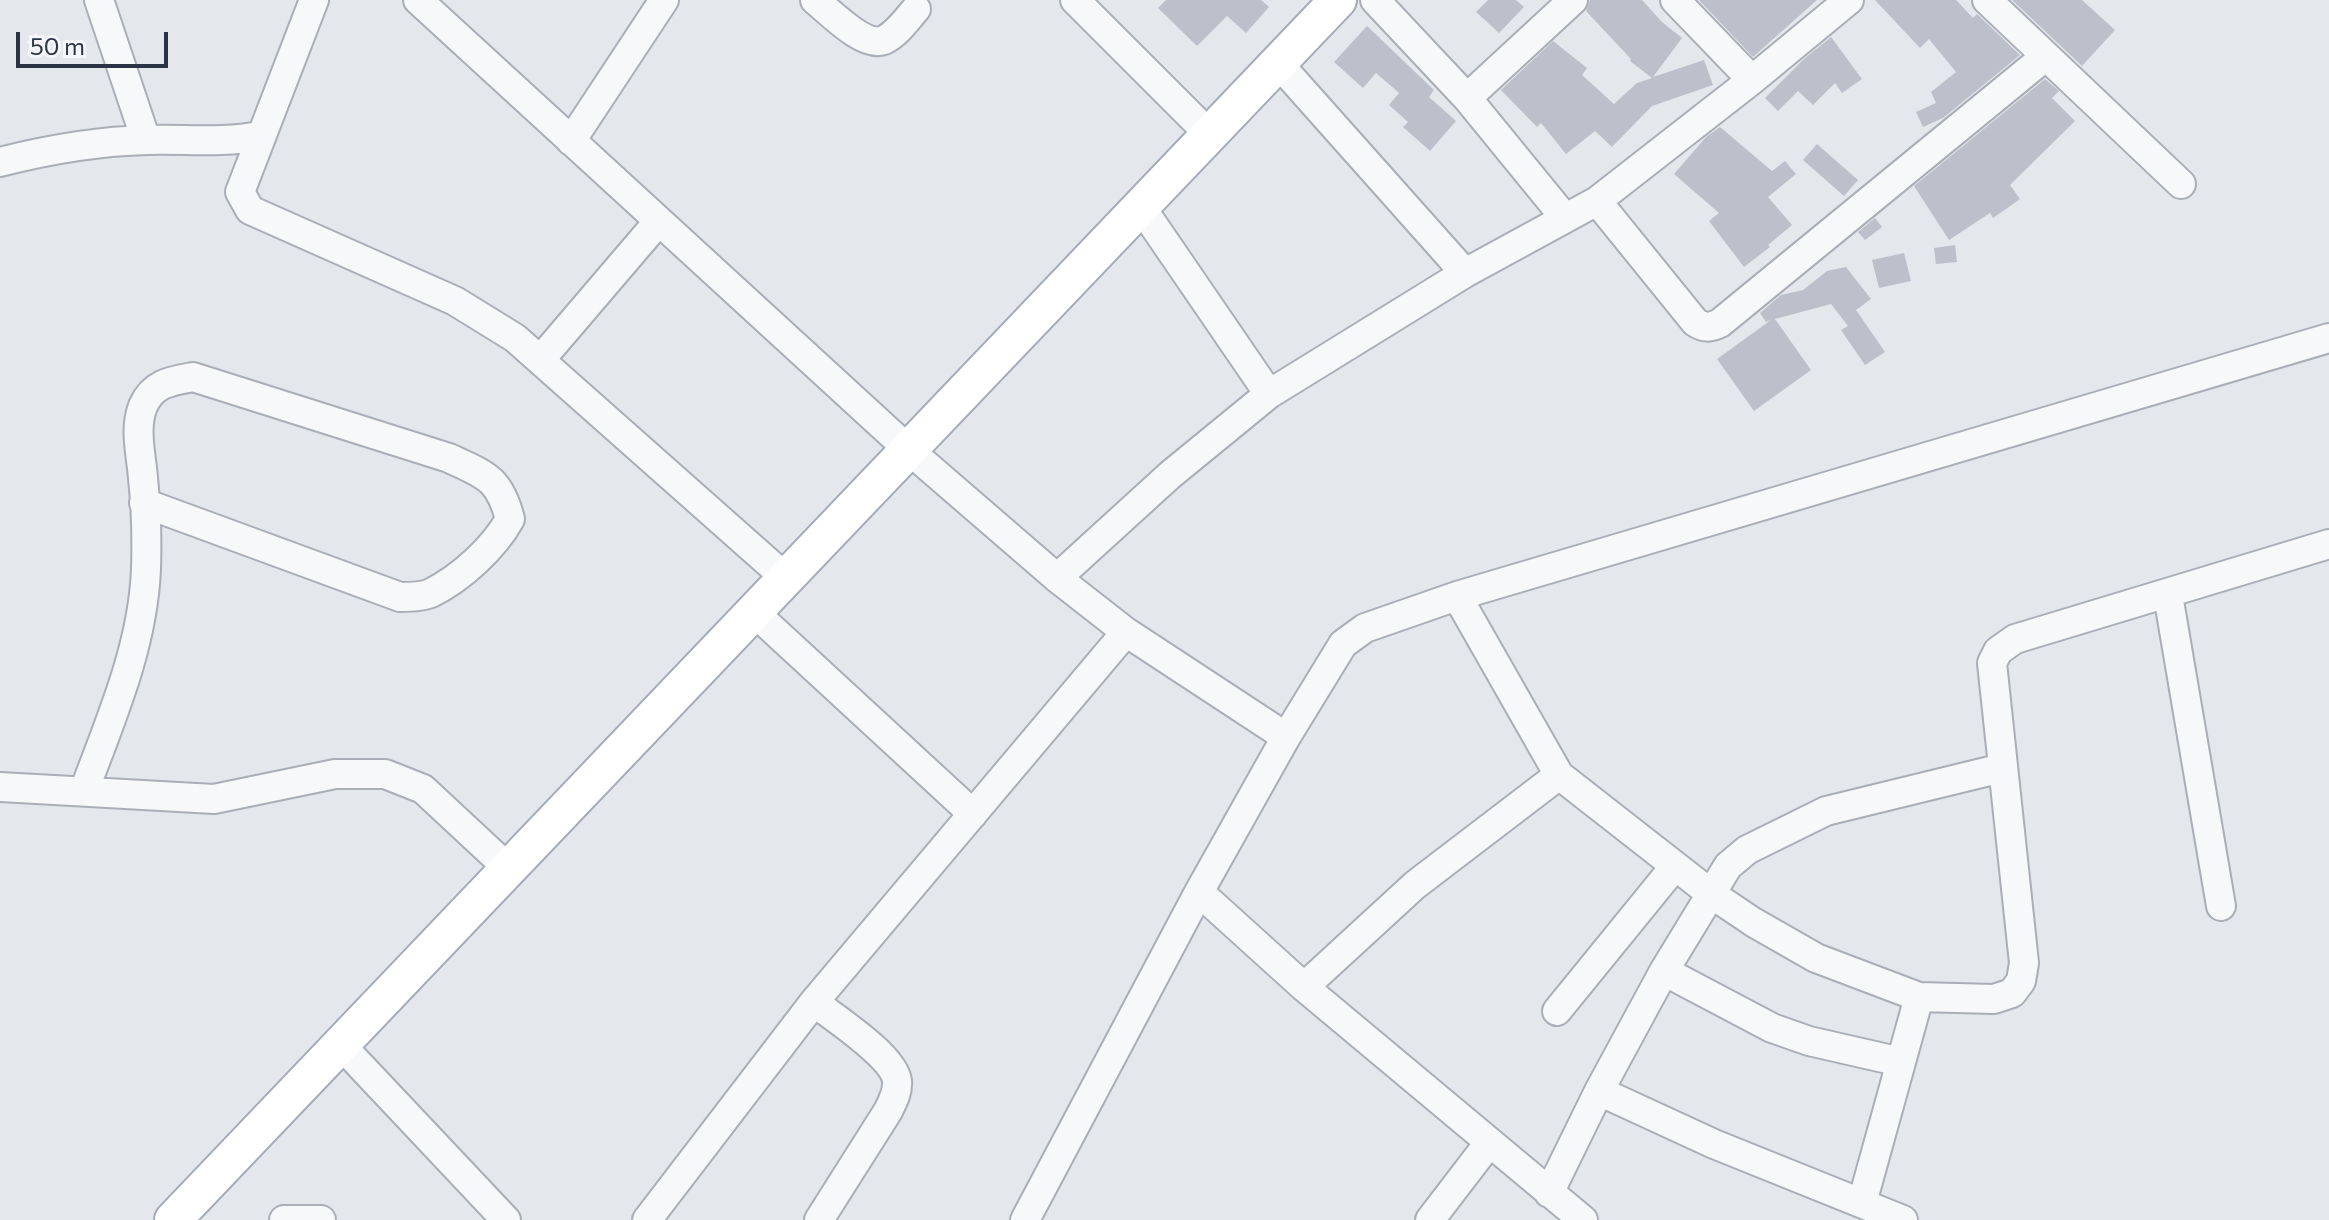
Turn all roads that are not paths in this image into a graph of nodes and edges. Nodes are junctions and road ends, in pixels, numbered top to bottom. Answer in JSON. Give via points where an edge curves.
{"nodes":[{"id":1,"x":99,"y":0,"type":"edge"},
{"id":2,"x":314,"y":0,"type":"edge"},
{"id":3,"x":418,"y":0,"type":"edge"},
{"id":4,"x":664,"y":0,"type":"edge"},
{"id":5,"x":815,"y":0,"type":"edge"},
{"id":6,"x":1075,"y":0,"type":"edge"},
{"id":7,"x":1338,"y":0,"type":"edge"},
{"id":8,"x":1375,"y":0,"type":"edge"},
{"id":9,"x":1573,"y":0,"type":"edge"},
{"id":10,"x":1675,"y":0,"type":"edge"},
{"id":11,"x":1849,"y":0,"type":"edge"},
{"id":12,"x":1987,"y":0,"type":"edge"},
{"id":13,"x":916,"y":9,"type":"dead end"},
{"id":14,"x":2046,"y":56,"type":"junction"},
{"id":15,"x":1278,"y":63,"type":"junction"},
{"id":16,"x":1752,"y":80,"type":"junction"},
{"id":17,"x":1467,"y":98,"type":"junction"},
{"id":18,"x":1210,"y":135,"type":"junction"},
{"id":19,"x":260,"y":136,"type":"junction"},
{"id":20,"x":146,"y":140,"type":"junction"},
{"id":21,"x":571,"y":141,"type":"junction"},
{"id":22,"x":0,"y":162,"type":"edge"},
{"id":23,"x":2181,"y":184,"type":"dead end"},
{"id":24,"x":1597,"y":201,"type":"junction"},
{"id":25,"x":1141,"y":207,"type":"junction"},
{"id":26,"x":1565,"y":218,"type":"junction"},
{"id":27,"x":658,"y":222,"type":"junction"},
{"id":28,"x":1465,"y":273,"type":"junction"},
{"id":29,"x":2329,"y":338,"type":"edge"},
{"id":30,"x":541,"y":359,"type":"junction"},
{"id":31,"x":1269,"y":394,"type":"junction"},
{"id":32,"x":910,"y":451,"type":"junction"},
{"id":33,"x":144,"y":503,"type":"junction"},
{"id":34,"x":2329,"y":544,"type":"edge"},
{"id":35,"x":1057,"y":578,"type":"junction"},
{"id":36,"x":787,"y":579,"type":"junction"},
{"id":37,"x":2168,"y":595,"type":"junction"},
{"id":38,"x":1457,"y":596,"type":"junction"},
{"id":39,"x":755,"y":613,"type":"junction"},
{"id":40,"x":1126,"y":632,"type":"junction"},
{"id":41,"x":1286,"y":737,"type":"junction"},
{"id":42,"x":2002,"y":768,"type":"junction"},
{"id":43,"x":1559,"y":775,"type":"junction"},
{"id":44,"x":0,"y":787,"type":"edge"},
{"id":45,"x":84,"y":791,"type":"junction"},
{"id":46,"x":973,"y":814,"type":"junction"},
{"id":47,"x":1675,"y":866,"type":"junction"},
{"id":48,"x":509,"y":869,"type":"junction"},
{"id":49,"x":1199,"y":892,"type":"junction"},
{"id":50,"x":1710,"y":893,"type":"junction"},
{"id":51,"x":2221,"y":906,"type":"dead end"},
{"id":52,"x":1664,"y":971,"type":"junction"},
{"id":53,"x":1304,"y":987,"type":"junction"},
{"id":54,"x":1919,"y":997,"type":"junction"},
{"id":55,"x":814,"y":1002,"type":"junction"},
{"id":56,"x":1557,"y":1011,"type":"dead end"},
{"id":57,"x":341,"y":1045,"type":"junction"},
{"id":58,"x":1901,"y":1062,"type":"junction"},
{"id":59,"x":1599,"y":1091,"type":"junction"},
{"id":60,"x":1489,"y":1143,"type":"junction"},
{"id":61,"x":1549,"y":1193,"type":"junction"},
{"id":62,"x":1862,"y":1203,"type":"junction"},
{"id":63,"x":173,"y":1220,"type":"edge"},
{"id":64,"x":284,"y":1220,"type":"edge"},
{"id":65,"x":321,"y":1220,"type":"edge"},
{"id":66,"x":506,"y":1220,"type":"edge"},
{"id":67,"x":647,"y":1220,"type":"edge"},
{"id":68,"x":819,"y":1220,"type":"edge"},
{"id":69,"x":1025,"y":1220,"type":"edge"},
{"id":70,"x":1430,"y":1220,"type":"edge"},
{"id":71,"x":1583,"y":1220,"type":"edge"},
{"id":72,"x":1903,"y":1220,"type":"edge"}],
"edges":[{"from":1,"to":20,"type":"street"},
{"from":2,"to":19,"type":"street"},
{"from":3,"to":21,"type":"street"},
{"from":4,"to":21,"type":"street"},
{"from":5,"to":13,"type":"street","via":[[867,41],[882,42]]},
{"from":6,"to":18,"type":"street"},
{"from":7,"to":15,"type":"main road"},
{"from":8,"to":17,"type":"street"},
{"from":9,"to":17,"type":"street"},
{"from":10,"to":16,"type":"street"},
{"from":11,"to":16,"type":"street"},
{"from":12,"to":14,"type":"street"},
{"from":14,"to":23,"type":"street"},
{"from":14,"to":24,"type":"street","via":[[1712,327],[1695,322]]},
{"from":15,"to":18,"type":"main road"},
{"from":15,"to":28,"type":"street"},
{"from":16,"to":24,"type":"street"},
{"from":17,"to":26,"type":"street"},
{"from":18,"to":25,"type":"main road"},
{"from":19,"to":20,"type":"street"},
{"from":19,"to":30,"type":"street","via":[[240,192],[250,210],[455,301]]},
{"from":20,"to":22,"type":"street"},
{"from":21,"to":27,"type":"street"},
{"from":24,"to":26,"type":"street"},
{"from":25,"to":31,"type":"street"},
{"from":25,"to":32,"type":"main road"},
{"from":26,"to":28,"type":"street"},
{"from":27,"to":30,"type":"street"},
{"from":27,"to":32,"type":"street"},
{"from":28,"to":31,"type":"street"},
{"from":29,"to":38,"type":"street"},
{"from":30,"to":36,"type":"street"},
{"from":31,"to":35,"type":"street"},
{"from":32,"to":35,"type":"street"},
{"from":32,"to":36,"type":"main road"},
{"from":33,"to":33,"type":"street","via":[[137,429],[144,403],[162,382],[193,377],[449,458],[489,477],[504,495],[510,519],[502,534],[461,573],[429,595],[400,597]]},
{"from":33,"to":45,"type":"street","via":[[146,569],[139,628]]},
{"from":34,"to":37,"type":"street"},
{"from":35,"to":40,"type":"street"},
{"from":36,"to":39,"type":"main road"},
{"from":37,"to":42,"type":"street","via":[[2015,639],[1998,651],[1992,663]]},
{"from":37,"to":51,"type":"street"},
{"from":38,"to":41,"type":"street","via":[[1365,628],[1343,644]]},
{"from":38,"to":43,"type":"street"},
{"from":39,"to":46,"type":"street"},
{"from":39,"to":48,"type":"main road"},
{"from":40,"to":41,"type":"street"},
{"from":40,"to":46,"type":"street"},
{"from":41,"to":49,"type":"street"},
{"from":42,"to":50,"type":"street","via":[[1826,811],[1747,850]]},
{"from":42,"to":54,"type":"street","via":[[2024,963],[2021,981],[2012,993],[1994,999]]},
{"from":43,"to":47,"type":"street"},
{"from":43,"to":53,"type":"street","via":[[1415,885]]},
{"from":44,"to":45,"type":"street"},
{"from":45,"to":48,"type":"street","via":[[214,799],[335,774],[385,774],[423,789]]},
{"from":46,"to":55,"type":"street"},
{"from":47,"to":50,"type":"street"},
{"from":47,"to":56,"type":"street"},
{"from":48,"to":57,"type":"main road"},
{"from":49,"to":53,"type":"street"},
{"from":49,"to":69,"type":"street"},
{"from":50,"to":52,"type":"street"},
{"from":50,"to":54,"type":"street","via":[[1816,958]]},
{"from":52,"to":58,"type":"street","via":[[1772,1028]]},
{"from":52,"to":59,"type":"street"},
{"from":53,"to":60,"type":"street"},
{"from":54,"to":58,"type":"street"},
{"from":55,"to":67,"type":"street"},
{"from":55,"to":68,"type":"street","via":[[873,1049],[897,1079],[888,1111]]},
{"from":57,"to":63,"type":"main road"},
{"from":57,"to":66,"type":"street"},
{"from":58,"to":62,"type":"street"},
{"from":59,"to":61,"type":"street"},
{"from":59,"to":62,"type":"street"},
{"from":60,"to":61,"type":"street"},
{"from":60,"to":70,"type":"street"},
{"from":61,"to":71,"type":"street"},
{"from":62,"to":72,"type":"street"},
{"from":64,"to":65,"type":"street"}]}
